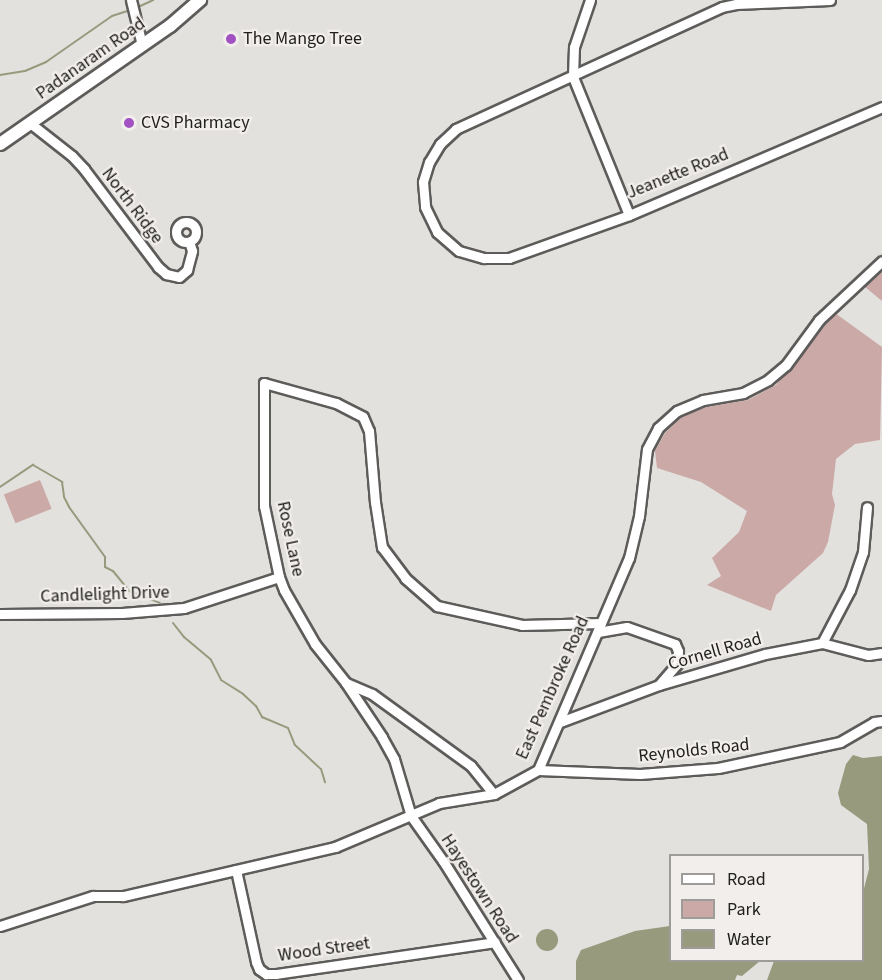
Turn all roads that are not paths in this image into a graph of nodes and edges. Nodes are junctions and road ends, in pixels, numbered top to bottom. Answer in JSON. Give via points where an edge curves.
{"nodes":[{"id":1,"x":131,"y":0,"type":"edge"},
{"id":2,"x":200,"y":0,"type":"edge"},
{"id":3,"x":590,"y":0,"type":"edge"},
{"id":4,"x":830,"y":0,"type":"edge"},
{"id":5,"x":141,"y":39,"type":"junction"},
{"id":6,"x":573,"y":77,"type":"junction"},
{"id":7,"x":882,"y":107,"type":"edge"},
{"id":8,"x":30,"y":123,"type":"junction"},
{"id":9,"x":0,"y":144,"type":"edge"},
{"id":10,"x":629,"y":215,"type":"junction"},
{"id":11,"x":189,"y":241,"type":"dead end"},
{"id":12,"x":882,"y":261,"type":"edge"},
{"id":13,"x":867,"y":507,"type":"dead end"},
{"id":14,"x":279,"y":577,"type":"junction"},
{"id":15,"x":0,"y":614,"type":"edge"},
{"id":16,"x":600,"y":627,"type":"junction"},
{"id":17,"x":822,"y":643,"type":"junction"},
{"id":18,"x":882,"y":653,"type":"edge"},
{"id":19,"x":346,"y":683,"type":"junction"},
{"id":20,"x":659,"y":686,"type":"junction"},
{"id":21,"x":882,"y":721,"type":"edge"},
{"id":22,"x":560,"y":722,"type":"junction"},
{"id":23,"x":538,"y":770,"type":"junction"},
{"id":24,"x":494,"y":794,"type":"junction"},
{"id":25,"x":411,"y":816,"type":"junction"},
{"id":26,"x":236,"y":870,"type":"junction"},
{"id":27,"x":0,"y":926,"type":"edge"},
{"id":28,"x":495,"y":942,"type":"junction"},
{"id":29,"x":518,"y":980,"type":"edge"}],
"edges":[{"from":1,"to":5,"type":"street"},
{"from":2,"to":5,"type":"main road","name":"Padanaram Road"},
{"from":3,"to":6,"type":"street","name":"Jeanette Road","via":[[574,47]]},
{"from":4,"to":6,"type":"street","via":[[722,8]]},
{"from":5,"to":8,"type":"main road","name":"Padanaram Road"},
{"from":6,"to":10,"type":"street","name":"Jeanette Road"},
{"from":6,"to":10,"type":"street","via":[[456,129],[429,162],[423,182],[425,207],[437,232],[459,251],[484,258],[509,258]]},
{"from":7,"to":10,"type":"street","name":"Jeanette Road"},
{"from":8,"to":9,"type":"main road","name":"Padanaram Road"},
{"from":8,"to":11,"type":"street","name":"North Ridge","via":[[84,169],[166,274],[179,277],[187,270],[192,251]]},
{"from":12,"to":16,"type":"street","name":"East Pembroke Road","via":[[819,320],[786,365],[768,381],[743,393],[704,400],[677,411],[658,428],[647,449],[639,516],[629,558]]},
{"from":13,"to":17,"type":"street","via":[[860,561],[850,590]]},
{"from":14,"to":15,"type":"street","name":"Candlelight Drive","via":[[184,608],[122,614]]},
{"from":14,"to":16,"type":"street","name":"Rose Lane","via":[[264,506],[264,383],[336,403],[363,417],[369,431],[382,547],[405,578],[437,606],[522,625]]},
{"from":14,"to":19,"type":"street","name":"Rose Lane","via":[[315,644]]},
{"from":16,"to":20,"type":"street","via":[[627,627],[675,644],[677,664]]},
{"from":16,"to":22,"type":"street","name":"East Pembroke Road"},
{"from":17,"to":18,"type":"street","name":"Cornell Road","via":[[868,655]]},
{"from":17,"to":20,"type":"street","name":"Cornell Road","via":[[765,654]]},
{"from":19,"to":24,"type":"street","name":"Rose Lane","via":[[372,694],[471,765]]},
{"from":19,"to":25,"type":"street","name":"Rose Lane","via":[[394,759]]},
{"from":20,"to":22,"type":"street","name":"Cornell Road"},
{"from":21,"to":23,"type":"street","name":"Reynolds Road","via":[[840,742],[718,768],[640,774]]},
{"from":22,"to":23,"type":"street","name":"East Pembroke Road"},
{"from":23,"to":24,"type":"street","name":"East Pembroke Road"},
{"from":24,"to":25,"type":"street","name":"East Pembroke Road","via":[[439,803]]},
{"from":25,"to":26,"type":"street","name":"East Pembroke Road","via":[[335,847]]},
{"from":25,"to":28,"type":"street","name":"Hayestown Road"},
{"from":26,"to":27,"type":"street","name":"East Pembroke Road","via":[[123,896],[93,896]]},
{"from":26,"to":28,"type":"street","name":"Wood Street","via":[[256,962],[266,974]]},
{"from":28,"to":29,"type":"street","name":"Hayestown Road"}]}
